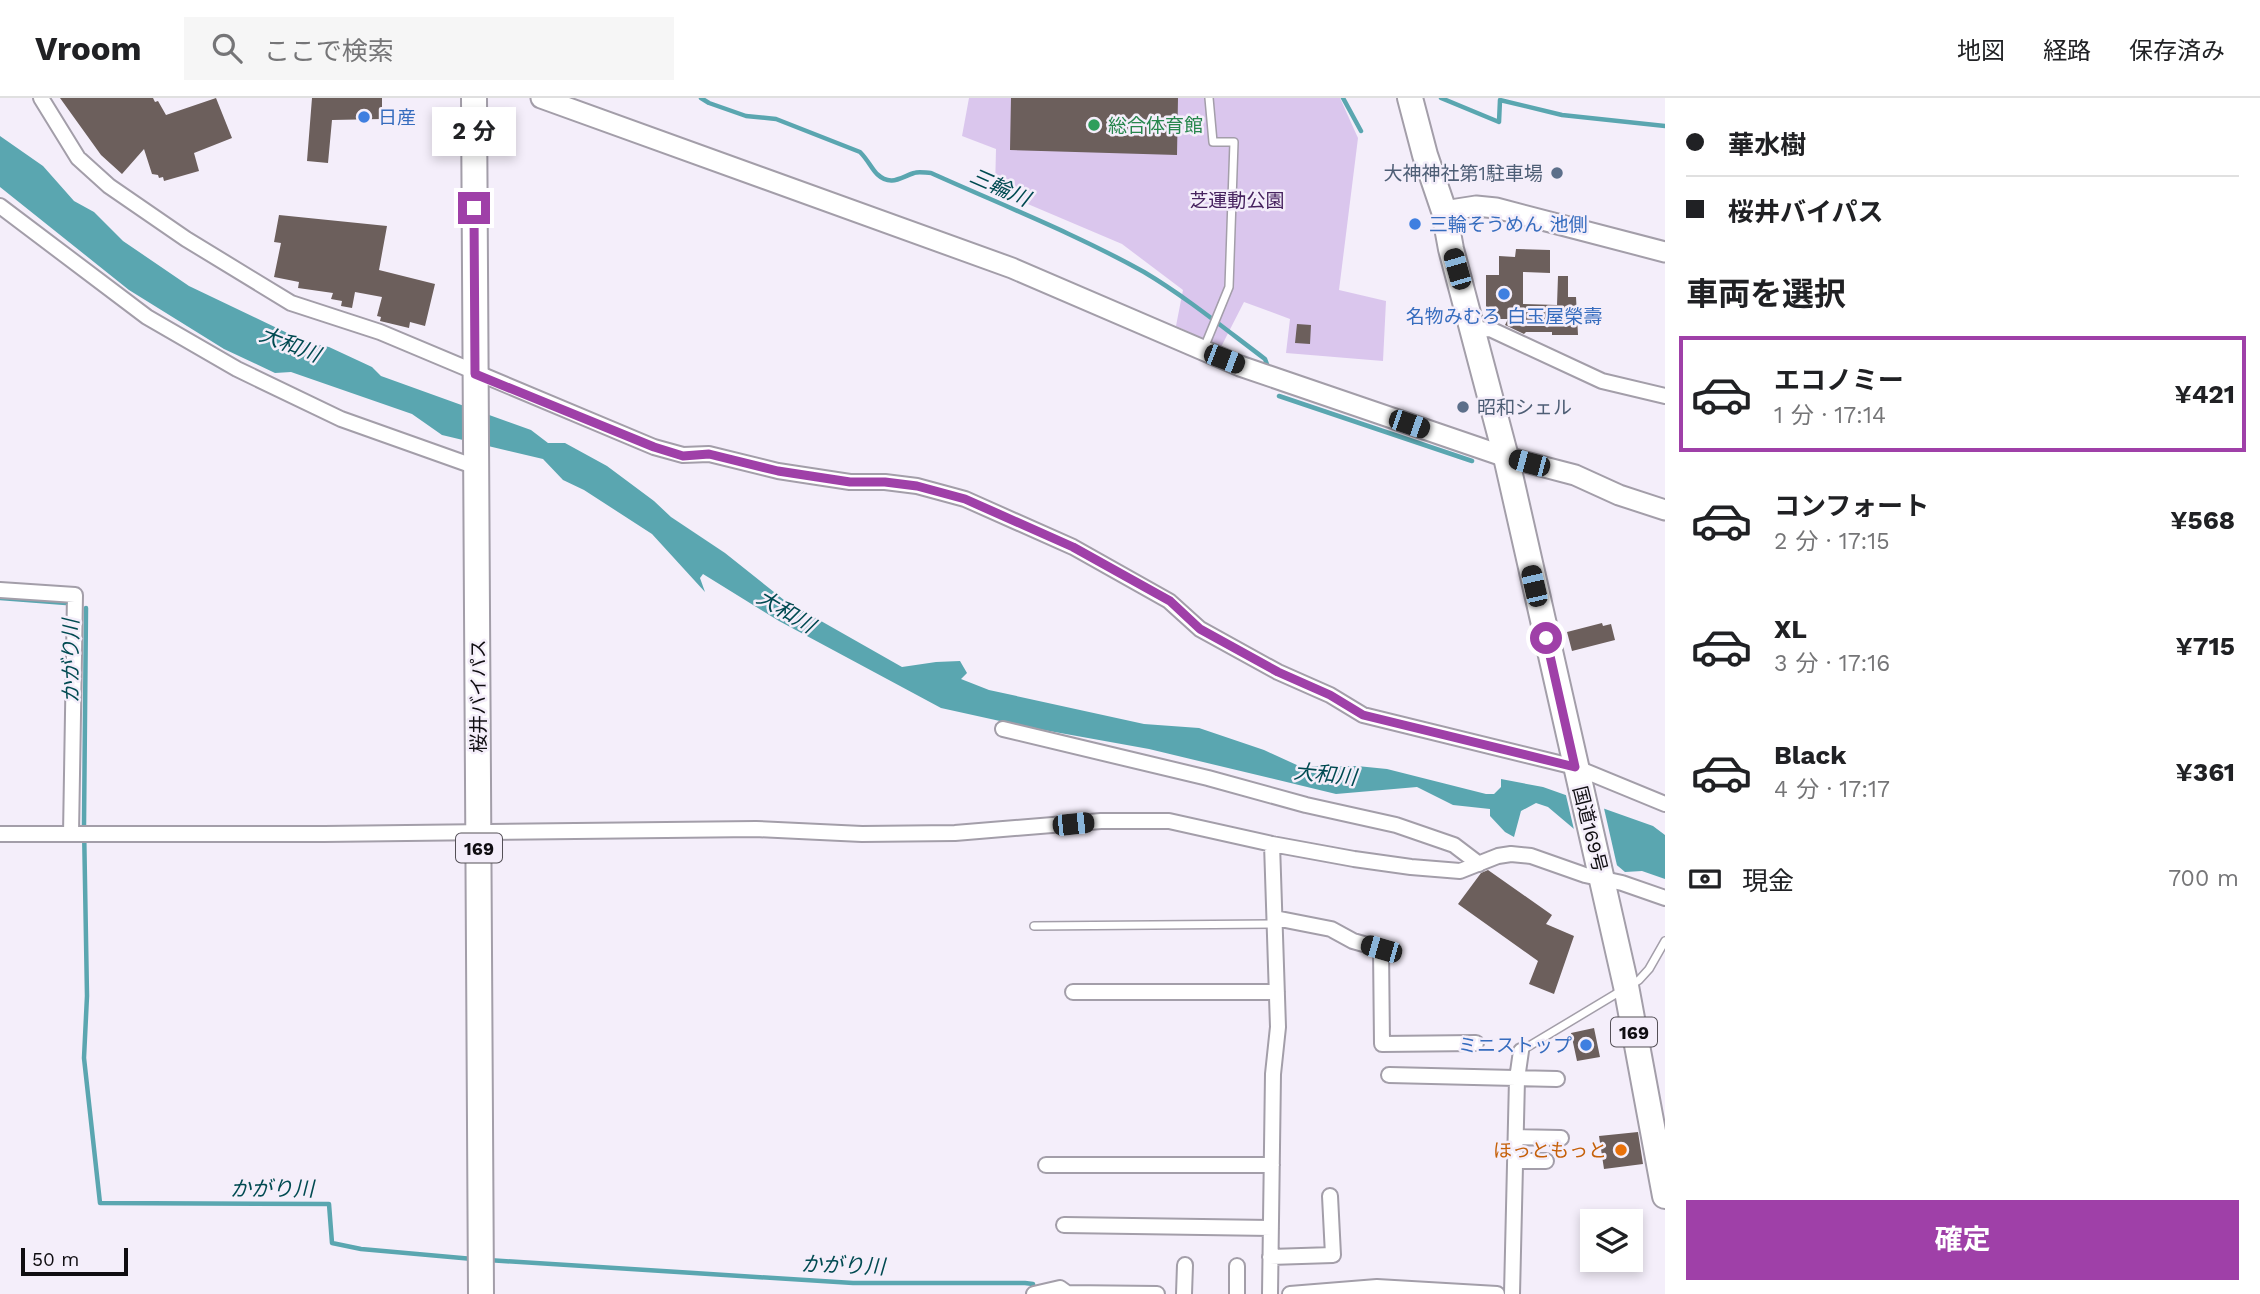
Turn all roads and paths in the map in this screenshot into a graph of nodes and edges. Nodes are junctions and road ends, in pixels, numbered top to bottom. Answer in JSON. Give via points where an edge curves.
{"nodes":[{"id":1,"x":41,"y":98,"type":"edge"},
{"id":2,"x":474,"y":98,"type":"edge"},
{"id":3,"x":541,"y":98,"type":"edge"},
{"id":4,"x":1209,"y":98,"type":"edge"},
{"id":5,"x":1410,"y":98,"type":"edge"},
{"id":6,"x":0,"y":206,"type":"edge"},
{"id":7,"x":1444,"y":211,"type":"junction"},
{"id":8,"x":1665,"y":252,"type":"edge"},
{"id":9,"x":1474,"y":330,"type":"junction"},
{"id":10,"x":1205,"y":343,"type":"junction"},
{"id":11,"x":476,"y":382,"type":"junction"},
{"id":12,"x":1665,"y":396,"type":"edge"},
{"id":13,"x":476,"y":457,"type":"junction"},
{"id":14,"x":1506,"y":457,"type":"junction"},
{"id":15,"x":1665,"y":510,"type":"edge"},
{"id":16,"x":0,"y":590,"type":"edge"},
{"id":17,"x":1003,"y":729,"type":"dead end"},
{"id":18,"x":1576,"y":771,"type":"junction"},
{"id":19,"x":1665,"y":804,"type":"edge"},
{"id":20,"x":479,"y":831,"type":"junction"},
{"id":21,"x":0,"y":834,"type":"edge"},
{"id":22,"x":71,"y":834,"type":"junction"},
{"id":23,"x":1272,"y":844,"type":"junction"},
{"id":24,"x":1479,"y":864,"type":"junction"},
{"id":25,"x":1600,"y":874,"type":"junction"},
{"id":26,"x":1665,"y":898,"type":"edge"},
{"id":27,"x":1275,"y":921,"type":"junction"},
{"id":28,"x":1034,"y":926,"type":"dead end"},
{"id":29,"x":1665,"y":941,"type":"edge"},
{"id":30,"x":1626,"y":986,"type":"junction"},
{"id":31,"x":1073,"y":992,"type":"dead end"},
{"id":32,"x":1277,"y":992,"type":"junction"},
{"id":33,"x":1476,"y":1044,"type":"dead end"},
{"id":34,"x":1521,"y":1051,"type":"joint"},
{"id":35,"x":1389,"y":1075,"type":"dead end"},
{"id":36,"x":1517,"y":1079,"type":"junction"},
{"id":37,"x":1556,"y":1079,"type":"dead end"},
{"id":38,"x":1517,"y":1137,"type":"junction"},
{"id":39,"x":1561,"y":1138,"type":"dead end"},
{"id":40,"x":1516,"y":1161,"type":"junction"},
{"id":41,"x":1546,"y":1161,"type":"dead end"},
{"id":42,"x":1046,"y":1165,"type":"dead end"},
{"id":43,"x":1272,"y":1165,"type":"junction"},
{"id":44,"x":1330,"y":1196,"type":"dead end"},
{"id":45,"x":1665,"y":1196,"type":"edge"},
{"id":46,"x":1064,"y":1225,"type":"dead end"},
{"id":47,"x":1271,"y":1228,"type":"junction"},
{"id":48,"x":1270,"y":1257,"type":"junction"},
{"id":49,"x":1185,"y":1265,"type":"dead end"},
{"id":50,"x":1237,"y":1266,"type":"dead end"},
{"id":51,"x":481,"y":1284,"type":"edge"},
{"id":52,"x":1343,"y":1291,"type":"edge"},
{"id":53,"x":1316,"y":1293,"type":"edge"},
{"id":54,"x":1034,"y":1294,"type":"edge"},
{"id":55,"x":1157,"y":1294,"type":"edge"},
{"id":56,"x":1184,"y":1294,"type":"edge"},
{"id":57,"x":1237,"y":1294,"type":"edge"},
{"id":58,"x":1270,"y":1294,"type":"edge"},
{"id":59,"x":1290,"y":1294,"type":"edge"},
{"id":60,"x":1497,"y":1294,"type":"edge"},
{"id":61,"x":1512,"y":1294,"type":"edge"}],
"edges":[{"from":1,"to":11,"type":"street","via":[[78,158],[109,186],[186,239],[291,303],[380,332]]},
{"from":2,"to":11,"type":"highway","name":"桜井バイパス","number":"169"},
{"from":3,"to":10,"type":"street","via":[[1012,268]]},
{"from":4,"to":10,"type":"lane","via":[[1213,142],[1234,142],[1229,287]]},
{"from":5,"to":7,"type":"highway","name":"国道169号","number":"169"},
{"from":6,"to":13,"type":"street","via":[[147,317],[237,369],[341,419]]},
{"from":7,"to":8,"type":"street","via":[[1496,208]]},
{"from":7,"to":9,"type":"highway","name":"国道169号","number":"169"},
{"from":9,"to":12,"type":"street","via":[[1490,329],[1602,381]]},
{"from":9,"to":14,"type":"highway","name":"国道169号","number":"169"},
{"from":10,"to":14,"type":"street","via":[[1240,366]]},
{"from":11,"to":13,"type":"highway","name":"桜井バイパス","number":"169"},
{"from":11,"to":18,"type":"street","via":[[683,456],[709,454],[778,471],[917,486],[965,499],[1073,547],[1170,601],[1200,629],[1363,715]]},
{"from":13,"to":20,"type":"highway","name":"桜井バイパス","number":"169"},
{"from":14,"to":15,"type":"street","via":[[1575,475]]},
{"from":14,"to":18,"type":"highway","name":"国道169号","number":"169"},
{"from":16,"to":22,"type":"street","via":[[75,595]]},
{"from":17,"to":24,"type":"street","via":[[1396,825],[1454,845]]},
{"from":18,"to":19,"type":"street"},
{"from":18,"to":25,"type":"highway","name":"国道169号","number":"169"},
{"from":20,"to":22,"type":"street"},
{"from":20,"to":23,"type":"street","via":[[955,833],[1101,821],[1168,821]]},
{"from":20,"to":51,"type":"highway","name":"桜井バイパス","number":"169"},
{"from":21,"to":22,"type":"street"},
{"from":23,"to":24,"type":"street","via":[[1411,867],[1460,871]]},
{"from":23,"to":27,"type":"street"},
{"from":24,"to":25,"type":"street","via":[[1511,854]]},
{"from":25,"to":26,"type":"street"},
{"from":25,"to":30,"type":"highway","name":"国道169号","number":"169"},
{"from":27,"to":28,"type":"lane"},
{"from":27,"to":32,"type":"street"},
{"from":27,"to":33,"type":"street","via":[[1331,929],[1381,949],[1382,1044]]},
{"from":29,"to":30,"type":"lane","via":[[1649,969]]},
{"from":30,"to":34,"type":"lane"},
{"from":30,"to":45,"type":"highway","name":"国道169号","number":"169"},
{"from":31,"to":32,"type":"street"},
{"from":32,"to":43,"type":"street"},
{"from":34,"to":36,"type":"street"},
{"from":35,"to":36,"type":"street"},
{"from":36,"to":37,"type":"street"},
{"from":36,"to":38,"type":"street"},
{"from":38,"to":39,"type":"street"},
{"from":38,"to":40,"type":"street"},
{"from":40,"to":41,"type":"street"},
{"from":40,"to":61,"type":"street"},
{"from":42,"to":43,"type":"street"},
{"from":43,"to":47,"type":"street"},
{"from":44,"to":48,"type":"street","via":[[1333,1255]]},
{"from":46,"to":47,"type":"street"},
{"from":47,"to":48,"type":"street"},
{"from":48,"to":58,"type":"street"},
{"from":49,"to":56,"type":"street"},
{"from":50,"to":57,"type":"street"},
{"from":52,"to":53,"type":"street"},
{"from":52,"to":60,"type":"street","via":[[1420,1287]]},
{"from":53,"to":59,"type":"street"},
{"from":54,"to":55,"type":"street","via":[[1060,1288],[1067,1293]]}]}
